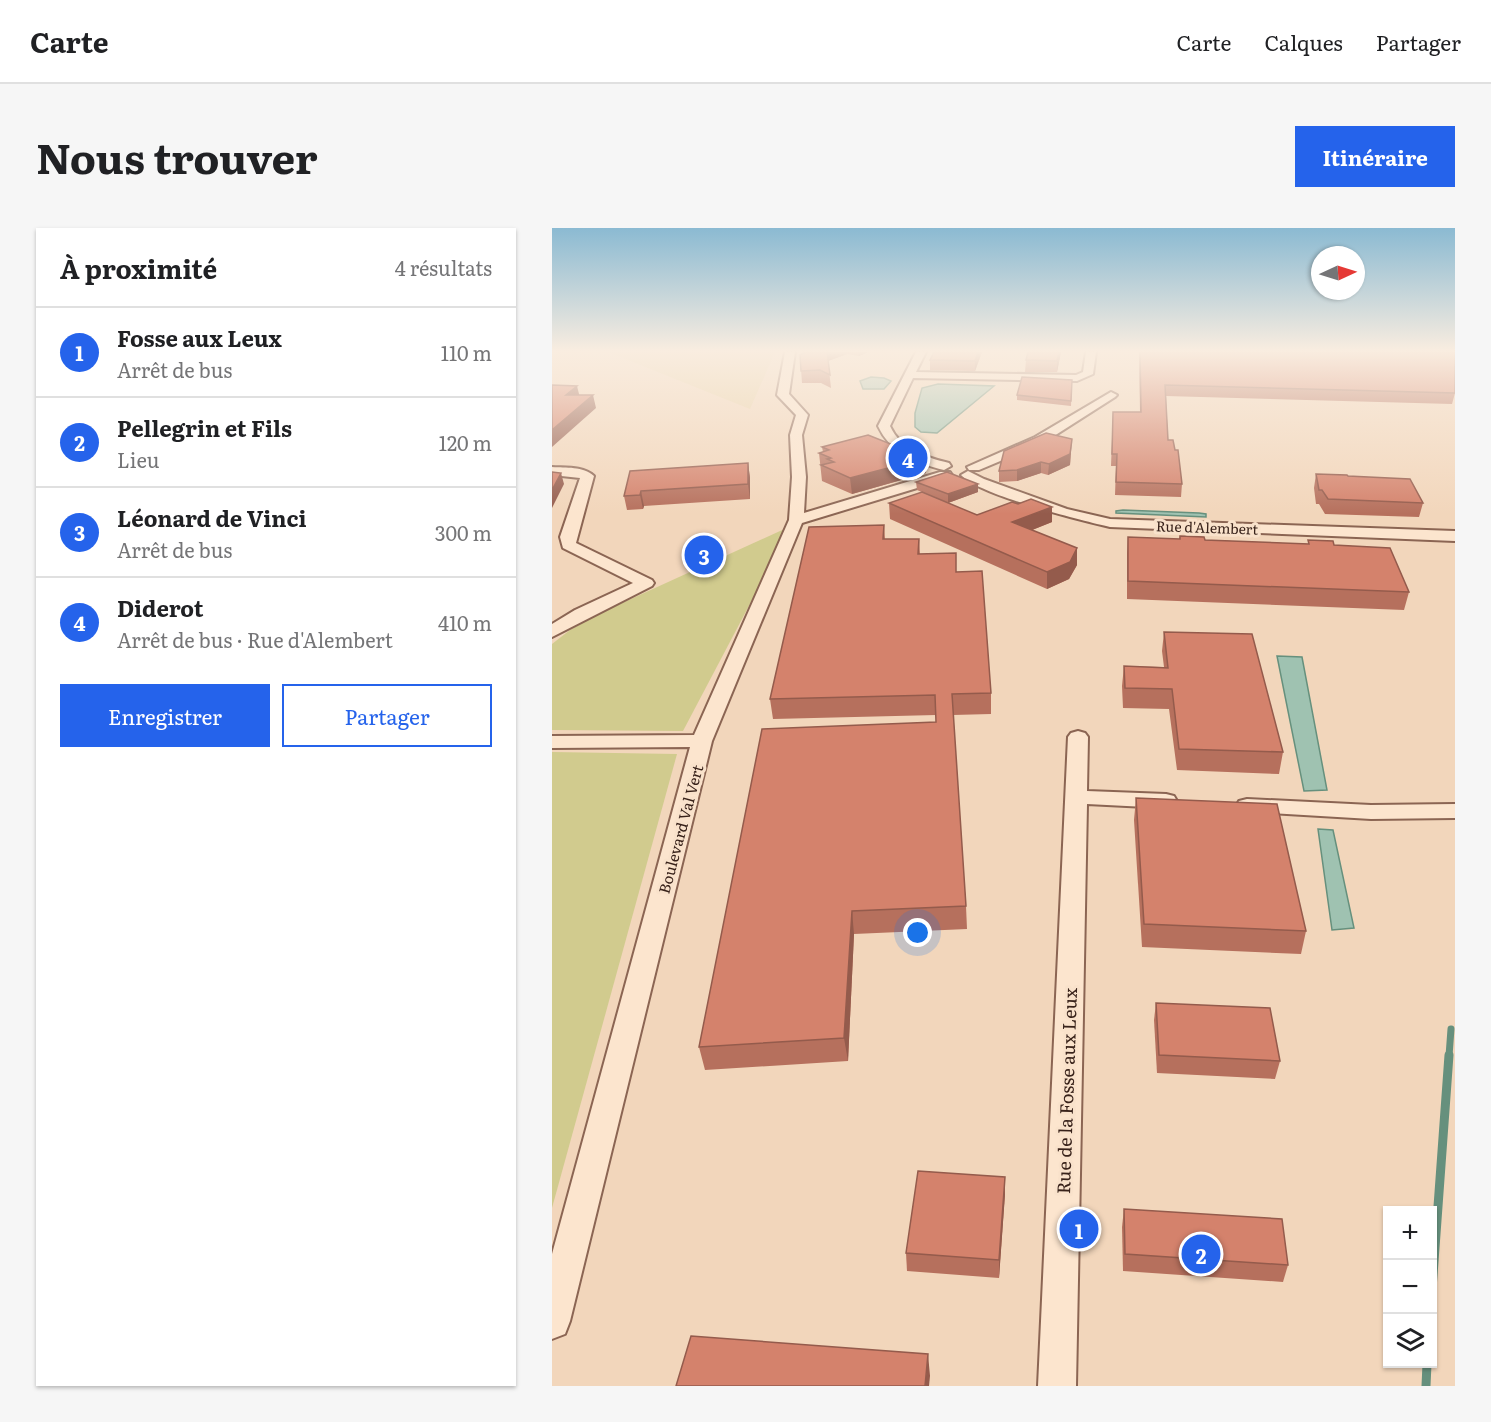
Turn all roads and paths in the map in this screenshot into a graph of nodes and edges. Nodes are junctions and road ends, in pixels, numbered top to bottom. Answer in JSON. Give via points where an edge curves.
{"nodes":[{"id":1,"x":795,"y":406,"type":"edge"},
{"id":2,"x":893,"y":406,"type":"edge"},
{"id":3,"x":1094,"y":406,"type":"edge"},
{"id":4,"x":945,"y":470,"type":"junction"},
{"id":5,"x":552,"y":471,"type":"edge"},
{"id":6,"x":970,"y":471,"type":"junction"},
{"id":7,"x":796,"y":520,"type":"junction"},
{"id":8,"x":1455,"y":536,"type":"edge"},
{"id":9,"x":552,"y":632,"type":"edge"},
{"id":10,"x":1078,"y":736,"type":"dead end"},
{"id":11,"x":702,"y":741,"type":"junction"},
{"id":12,"x":552,"y":742,"type":"edge"},
{"id":13,"x":1077,"y":797,"type":"junction"},
{"id":14,"x":1183,"y":802,"type":"edge"},
{"id":15,"x":1230,"y":805,"type":"edge"},
{"id":16,"x":1455,"y":811,"type":"edge"},
{"id":17,"x":552,"y":1321,"type":"edge"},
{"id":18,"x":1057,"y":1386,"type":"edge"}],
"edges":[{"from":1,"to":7,"type":"street","name":"Boulevard Val Vert","via":[[802,420],[796,435]]},
{"from":2,"to":4,"type":"street","via":[[884,426],[887,436],[898,447]]},
{"from":3,"to":6,"type":"street","via":[[1039,440]]},
{"from":4,"to":6,"type":"street"},
{"from":4,"to":7,"type":"street"},
{"from":5,"to":9,"type":"street","via":[[587,476],[568,545],[646,583]]},
{"from":6,"to":8,"type":"street","name":"Rue d'Alembert","via":[[979,482],[1063,513],[1110,524]]},
{"from":7,"to":11,"type":"street","name":"Boulevard Val Vert"},
{"from":10,"to":13,"type":"street","name":"Rue de la Fosse aux Leux"},
{"from":11,"to":12,"type":"street"},
{"from":11,"to":17,"type":"street","name":"Boulevard Val Vert"},
{"from":13,"to":14,"type":"street"},
{"from":13,"to":18,"type":"street","name":"Rue de la Fosse aux Leux"},
{"from":15,"to":16,"type":"street","via":[[1371,812]]}]}
